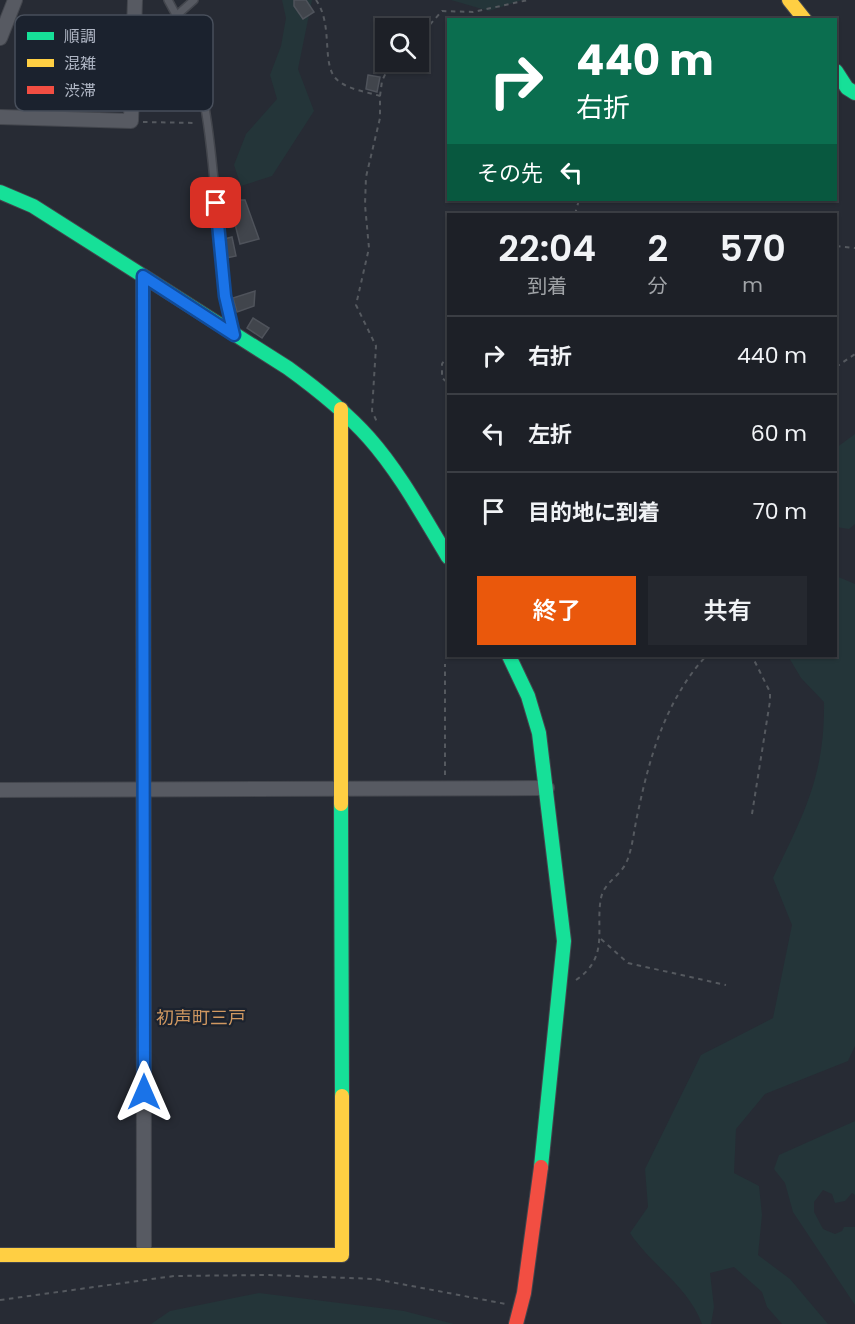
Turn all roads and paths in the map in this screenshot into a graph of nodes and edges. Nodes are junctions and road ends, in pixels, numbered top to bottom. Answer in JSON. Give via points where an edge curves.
{"nodes":[{"id":1,"x":15,"y":0,"type":"edge"},
{"id":2,"x":135,"y":0,"type":"edge"},
{"id":3,"x":168,"y":0,"type":"edge"},
{"id":4,"x":194,"y":0,"type":"edge"},
{"id":5,"x":316,"y":0,"type":"edge"},
{"id":6,"x":528,"y":0,"type":"edge"},
{"id":7,"x":790,"y":0,"type":"edge"},
{"id":8,"x":135,"y":15,"type":"edge"},
{"id":9,"x":176,"y":15,"type":"joint"},
{"id":10,"x":804,"y":18,"type":"edge"},
{"id":11,"x":429,"y":26,"type":"edge"},
{"id":12,"x":0,"y":38,"type":"edge"},
{"id":13,"x":386,"y":72,"type":"edge"},
{"id":14,"x":837,"y":73,"type":"edge"},
{"id":15,"x":855,"y":93,"type":"edge"},
{"id":16,"x":380,"y":96,"type":"junction"},
{"id":17,"x":131,"y":111,"type":"edge"},
{"id":18,"x":203,"y":111,"type":"edge"},
{"id":19,"x":0,"y":117,"type":"edge"},
{"id":20,"x":131,"y":121,"type":"junction"},
{"id":21,"x":206,"y":124,"type":"junction"},
{"id":22,"x":0,"y":192,"type":"edge"},
{"id":23,"x":837,"y":246,"type":"edge"},
{"id":24,"x":855,"y":248,"type":"edge"},
{"id":25,"x":143,"y":276,"type":"junction"},
{"id":26,"x":234,"y":335,"type":"junction"},
{"id":27,"x":855,"y":354,"type":"edge"},
{"id":28,"x":447,"y":356,"type":"edge"},
{"id":29,"x":837,"y":366,"type":"edge"},
{"id":30,"x":447,"y":382,"type":"edge"},
{"id":31,"x":341,"y":409,"type":"junction"},
{"id":32,"x":380,"y":428,"type":"dead end"},
{"id":33,"x":447,"y":555,"type":"edge"},
{"id":34,"x":508,"y":657,"type":"edge"},
{"id":35,"x":705,"y":657,"type":"edge"},
{"id":36,"x":752,"y":657,"type":"edge"},
{"id":37,"x":445,"y":664,"type":"dead end"},
{"id":38,"x":548,"y":788,"type":"junction"},
{"id":39,"x":144,"y":789,"type":"junction"},
{"id":40,"x":342,"y":789,"type":"junction"},
{"id":41,"x":445,"y":789,"type":"junction"},
{"id":42,"x":0,"y":790,"type":"edge"},
{"id":43,"x":752,"y":814,"type":"dead end"},
{"id":44,"x":601,"y":939,"type":"junction"},
{"id":45,"x":561,"y":984,"type":"junction"},
{"id":46,"x":726,"y":985,"type":"dead end"},
{"id":47,"x":0,"y":1255,"type":"edge"},
{"id":48,"x":144,"y":1255,"type":"junction"},
{"id":49,"x":0,"y":1300,"type":"edge"},
{"id":50,"x":521,"y":1308,"type":"junction"},
{"id":51,"x":516,"y":1324,"type":"edge"}],
"edges":[{"from":1,"to":12,"type":"street"},
{"from":2,"to":8,"type":"street"},
{"from":3,"to":9,"type":"lane"},
{"from":4,"to":9,"type":"lane"},
{"from":5,"to":16,"type":"path","via":[[326,20],[331,74],[347,86]]},
{"from":6,"to":11,"type":"path","via":[[473,12],[442,11]]},
{"from":7,"to":10,"type":"street"},
{"from":13,"to":16,"type":"path"},
{"from":14,"to":15,"type":"street"},
{"from":16,"to":32,"type":"path","via":[[380,118],[366,177],[368,256],[356,305],[376,346],[372,411]]},
{"from":17,"to":20,"type":"street"},
{"from":18,"to":21,"type":"lane"},
{"from":19,"to":20,"type":"street"},
{"from":20,"to":21,"type":"path"},
{"from":21,"to":26,"type":"lane","via":[[223,284]]},
{"from":22,"to":25,"type":"street","via":[[33,206]]},
{"from":23,"to":24,"type":"path"},
{"from":25,"to":26,"type":"street"},
{"from":25,"to":39,"type":"street"},
{"from":26,"to":31,"type":"street","via":[[288,368]]},
{"from":27,"to":29,"type":"path"},
{"from":28,"to":30,"type":"path","via":[[442,364],[442,378]]},
{"from":31,"to":33,"type":"street","via":[[381,452]]},
{"from":31,"to":40,"type":"street"},
{"from":34,"to":38,"type":"street","via":[[528,696]]},
{"from":35,"to":44,"type":"path","via":[[686,678],[663,723],[626,863],[600,898]]},
{"from":36,"to":43,"type":"path","via":[[770,692],[770,701]]},
{"from":37,"to":41,"type":"path"},
{"from":38,"to":41,"type":"street"},
{"from":38,"to":45,"type":"street","via":[[563,912]]},
{"from":39,"to":40,"type":"street"},
{"from":39,"to":42,"type":"street"},
{"from":39,"to":48,"type":"street"},
{"from":40,"to":41,"type":"street"},
{"from":40,"to":48,"type":"street","via":[[342,1255]]},
{"from":44,"to":45,"type":"path","via":[[585,973],[577,980]]},
{"from":44,"to":46,"type":"path","via":[[628,963]]},
{"from":45,"to":50,"type":"street"},
{"from":47,"to":48,"type":"street"},
{"from":49,"to":50,"type":"path","via":[[174,1276],[269,1275],[375,1280]]},
{"from":50,"to":51,"type":"street"}]}
